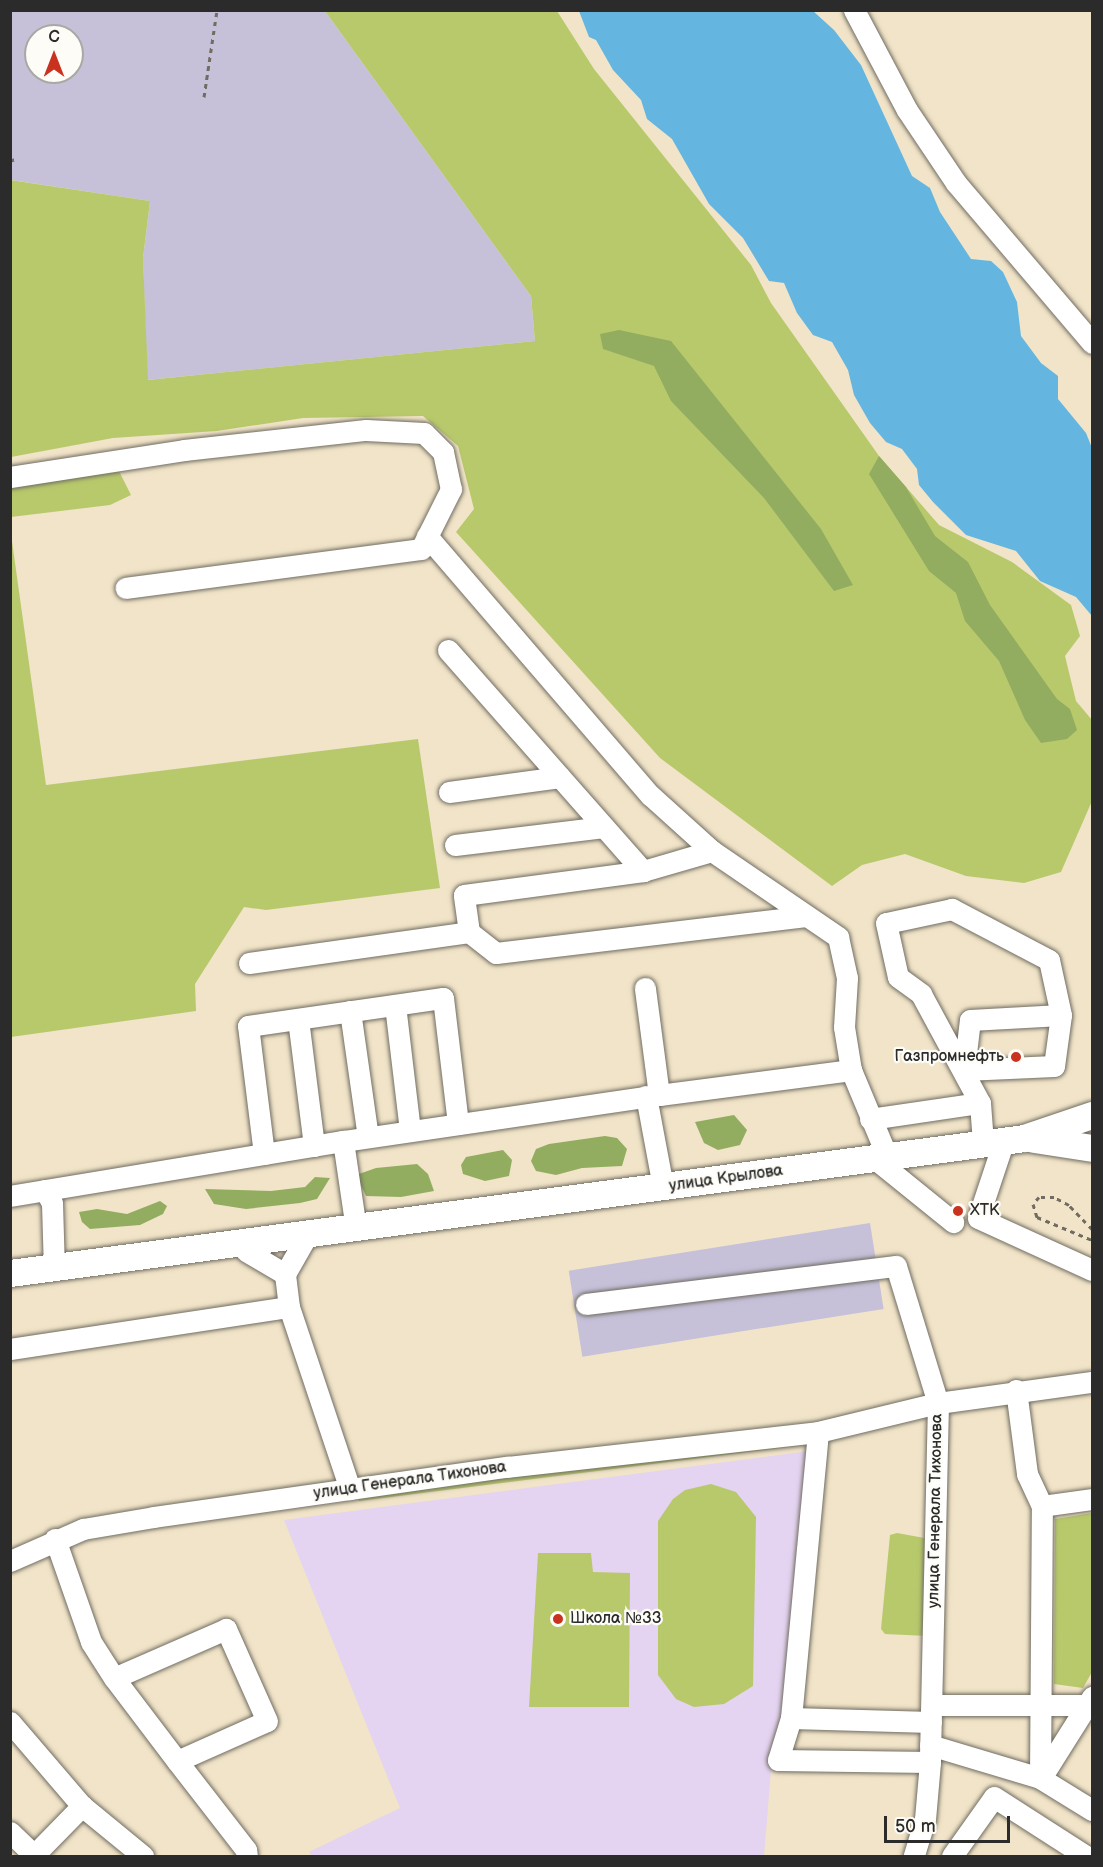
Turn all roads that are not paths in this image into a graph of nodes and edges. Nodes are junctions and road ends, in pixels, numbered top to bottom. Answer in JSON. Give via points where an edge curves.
{"nodes":[{"id":1,"x":855,"y":10,"type":"edge"},
{"id":2,"x":1092,"y":343,"type":"edge"},
{"id":3,"x":10,"y":477,"type":"edge"},
{"id":4,"x":427,"y":536,"type":"junction"},
{"id":5,"x":126,"y":588,"type":"dead end"},
{"id":6,"x":448,"y":650,"type":"dead end"},
{"id":7,"x":560,"y":777,"type":"junction"},
{"id":8,"x":449,"y":792,"type":"dead end"},
{"id":9,"x":604,"y":827,"type":"junction"},
{"id":10,"x":454,"y":844,"type":"dead end"},
{"id":11,"x":712,"y":851,"type":"junction"},
{"id":12,"x":643,"y":871,"type":"junction"},
{"id":13,"x":806,"y":916,"type":"junction"},
{"id":14,"x":469,"y":932,"type":"junction"},
{"id":15,"x":249,"y":963,"type":"dead end"},
{"id":16,"x":645,"y":988,"type":"dead end"},
{"id":17,"x":394,"y":1005,"type":"junction"},
{"id":18,"x":350,"y":1011,"type":"junction"},
{"id":19,"x":1061,"y":1015,"type":"junction"},
{"id":20,"x":298,"y":1019,"type":"junction"},
{"id":21,"x":851,"y":1070,"type":"junction"},
{"id":22,"x":964,"y":1070,"type":"junction"},
{"id":23,"x":652,"y":1096,"type":"junction"},
{"id":24,"x":980,"y":1103,"type":"junction"},
{"id":25,"x":1092,"y":1115,"type":"edge"},
{"id":26,"x":870,"y":1119,"type":"junction"},
{"id":27,"x":458,"y":1124,"type":"junction"},
{"id":28,"x":410,"y":1131,"type":"junction"},
{"id":29,"x":368,"y":1137,"type":"junction"},
{"id":30,"x":1004,"y":1140,"type":"junction"},
{"id":31,"x":344,"y":1141,"type":"junction"},
{"id":32,"x":314,"y":1146,"type":"junction"},
{"id":33,"x":1092,"y":1148,"type":"edge"},
{"id":34,"x":264,"y":1154,"type":"junction"},
{"id":35,"x":881,"y":1157,"type":"junction"},
{"id":36,"x":663,"y":1187,"type":"junction"},
{"id":37,"x":45,"y":1190,"type":"junction"},
{"id":38,"x":10,"y":1196,"type":"edge"},
{"id":39,"x":953,"y":1222,"type":"dead end"},
{"id":40,"x":356,"y":1229,"type":"junction"},
{"id":41,"x":305,"y":1239,"type":"junction"},
{"id":42,"x":246,"y":1251,"type":"junction"},
{"id":43,"x":54,"y":1269,"type":"junction"},
{"id":44,"x":1092,"y":1270,"type":"edge"},
{"id":45,"x":10,"y":1273,"type":"edge"},
{"id":46,"x":285,"y":1274,"type":"junction"},
{"id":47,"x":10,"y":1290,"type":"edge"},
{"id":48,"x":586,"y":1304,"type":"dead end"},
{"id":49,"x":289,"y":1307,"type":"junction"},
{"id":50,"x":10,"y":1349,"type":"edge"},
{"id":51,"x":1092,"y":1382,"type":"edge"},
{"id":52,"x":1017,"y":1390,"type":"junction"},
{"id":53,"x":938,"y":1403,"type":"junction"},
{"id":54,"x":818,"y":1432,"type":"junction"},
{"id":55,"x":350,"y":1489,"type":"junction"},
{"id":56,"x":1092,"y":1499,"type":"edge"},
{"id":57,"x":1042,"y":1506,"type":"junction"},
{"id":58,"x":55,"y":1539,"type":"junction"},
{"id":59,"x":10,"y":1561,"type":"edge"},
{"id":60,"x":114,"y":1678,"type":"junction"},
{"id":61,"x":1090,"y":1701,"type":"edge"},
{"id":62,"x":1041,"y":1705,"type":"junction"},
{"id":63,"x":932,"y":1713,"type":"junction"},
{"id":64,"x":791,"y":1718,"type":"junction"},
{"id":65,"x":10,"y":1722,"type":"edge"},
{"id":66,"x":930,"y":1754,"type":"junction"},
{"id":67,"x":177,"y":1761,"type":"junction"},
{"id":68,"x":1040,"y":1778,"type":"junction"},
{"id":69,"x":82,"y":1806,"type":"junction"},
{"id":70,"x":1092,"y":1810,"type":"edge"},
{"id":71,"x":10,"y":1832,"type":"edge"},
{"id":72,"x":954,"y":1856,"type":"edge"},
{"id":73,"x":143,"y":1857,"type":"edge"},
{"id":74,"x":247,"y":1857,"type":"edge"},
{"id":75,"x":915,"y":1857,"type":"edge"},
{"id":76,"x":1086,"y":1857,"type":"edge"}],
"edges":[{"from":1,"to":2,"type":"street","via":[[907,110],[956,183]]},
{"from":3,"to":4,"type":"street","via":[[303,436],[366,430],[424,433],[443,452],[451,489]]},
{"from":4,"to":5,"type":"street","via":[[421,549],[412,553]]},
{"from":4,"to":11,"type":"street","via":[[650,795]]},
{"from":6,"to":7,"type":"street"},
{"from":7,"to":8,"type":"street"},
{"from":7,"to":9,"type":"street"},
{"from":9,"to":10,"type":"street"},
{"from":9,"to":12,"type":"street"},
{"from":11,"to":12,"type":"street"},
{"from":11,"to":13,"type":"street"},
{"from":12,"to":14,"type":"street","via":[[464,895]]},
{"from":13,"to":14,"type":"street","via":[[496,953]]},
{"from":13,"to":21,"type":"street","via":[[838,936],[847,978],[844,1027]]},
{"from":14,"to":15,"type":"street"},
{"from":16,"to":23,"type":"street"},
{"from":17,"to":18,"type":"street"},
{"from":17,"to":27,"type":"street","via":[[443,998]]},
{"from":17,"to":28,"type":"street"},
{"from":18,"to":20,"type":"street"},
{"from":18,"to":29,"type":"street"},
{"from":19,"to":22,"type":"street","via":[[970,1020]]},
{"from":19,"to":22,"type":"street","via":[[1054,1066]]},
{"from":19,"to":22,"type":"street","via":[[1049,960],[952,909],[886,923],[898,977],[921,994]]},
{"from":20,"to":32,"type":"street"},
{"from":20,"to":34,"type":"street","via":[[248,1026]]},
{"from":21,"to":23,"type":"street"},
{"from":21,"to":26,"type":"street"},
{"from":22,"to":24,"type":"street"},
{"from":23,"to":27,"type":"street"},
{"from":23,"to":36,"type":"street"},
{"from":24,"to":26,"type":"street"},
{"from":24,"to":30,"type":"street"},
{"from":25,"to":30,"type":"main road","name":"улица Крылова"},
{"from":26,"to":35,"type":"street"},
{"from":27,"to":28,"type":"street"},
{"from":28,"to":29,"type":"street"},
{"from":29,"to":31,"type":"street"},
{"from":30,"to":33,"type":"main road"},
{"from":30,"to":35,"type":"main road","name":"улица Крылова"},
{"from":30,"to":44,"type":"street","via":[[978,1218]]},
{"from":31,"to":32,"type":"street"},
{"from":31,"to":40,"type":"street"},
{"from":32,"to":34,"type":"street"},
{"from":34,"to":37,"type":"street"},
{"from":35,"to":36,"type":"main road","name":"улица Крылова"},
{"from":35,"to":39,"type":"street"},
{"from":36,"to":40,"type":"main road","name":"улица Крылова"},
{"from":37,"to":38,"type":"street"},
{"from":37,"to":43,"type":"street","via":[[52,1203]]},
{"from":40,"to":41,"type":"main road"},
{"from":40,"to":43,"type":"main road"},
{"from":41,"to":42,"type":"main road"},
{"from":41,"to":46,"type":"street"},
{"from":42,"to":46,"type":"street"},
{"from":42,"to":47,"type":"main road"},
{"from":43,"to":45,"type":"main road"},
{"from":46,"to":49,"type":"street"},
{"from":48,"to":53,"type":"street","name":"улица Генерала Тихонова","via":[[896,1266]]},
{"from":49,"to":50,"type":"street"},
{"from":49,"to":55,"type":"street"},
{"from":51,"to":52,"type":"street","name":"улица Генерала Тихонова"},
{"from":52,"to":53,"type":"street","name":"улица Генерала Тихонова"},
{"from":52,"to":57,"type":"street","via":[[1027,1474]]},
{"from":53,"to":54,"type":"street","name":"улица Генерала Тихонова"},
{"from":53,"to":63,"type":"street","name":"улица Генерала Тихонова"},
{"from":54,"to":55,"type":"street","name":"улица Генерала Тихонова"},
{"from":54,"to":64,"type":"street"},
{"from":55,"to":58,"type":"street","name":"улица Генерала Тихонова","via":[[83,1529]]},
{"from":56,"to":57,"type":"street"},
{"from":57,"to":62,"type":"street"},
{"from":58,"to":59,"type":"street","name":"улица Генерала Тихонова"},
{"from":58,"to":60,"type":"street","via":[[91,1642]]},
{"from":60,"to":67,"type":"street"},
{"from":60,"to":67,"type":"street","via":[[226,1629],[267,1721]]},
{"from":61,"to":62,"type":"street"},
{"from":61,"to":68,"type":"street"},
{"from":62,"to":63,"type":"street"},
{"from":62,"to":68,"type":"street"},
{"from":63,"to":64,"type":"street"},
{"from":63,"to":66,"type":"street","name":"улица Генерала Тихонова"},
{"from":64,"to":66,"type":"street","via":[[778,1760]]},
{"from":65,"to":69,"type":"street"},
{"from":66,"to":68,"type":"street"},
{"from":66,"to":75,"type":"street","name":"улица Генерала Тихонова","via":[[926,1819]]},
{"from":67,"to":74,"type":"street","via":[[246,1850]]},
{"from":68,"to":70,"type":"street"},
{"from":69,"to":71,"type":"street","via":[[34,1855]]},
{"from":69,"to":73,"type":"street"},
{"from":72,"to":76,"type":"street","via":[[994,1797]]}]}
